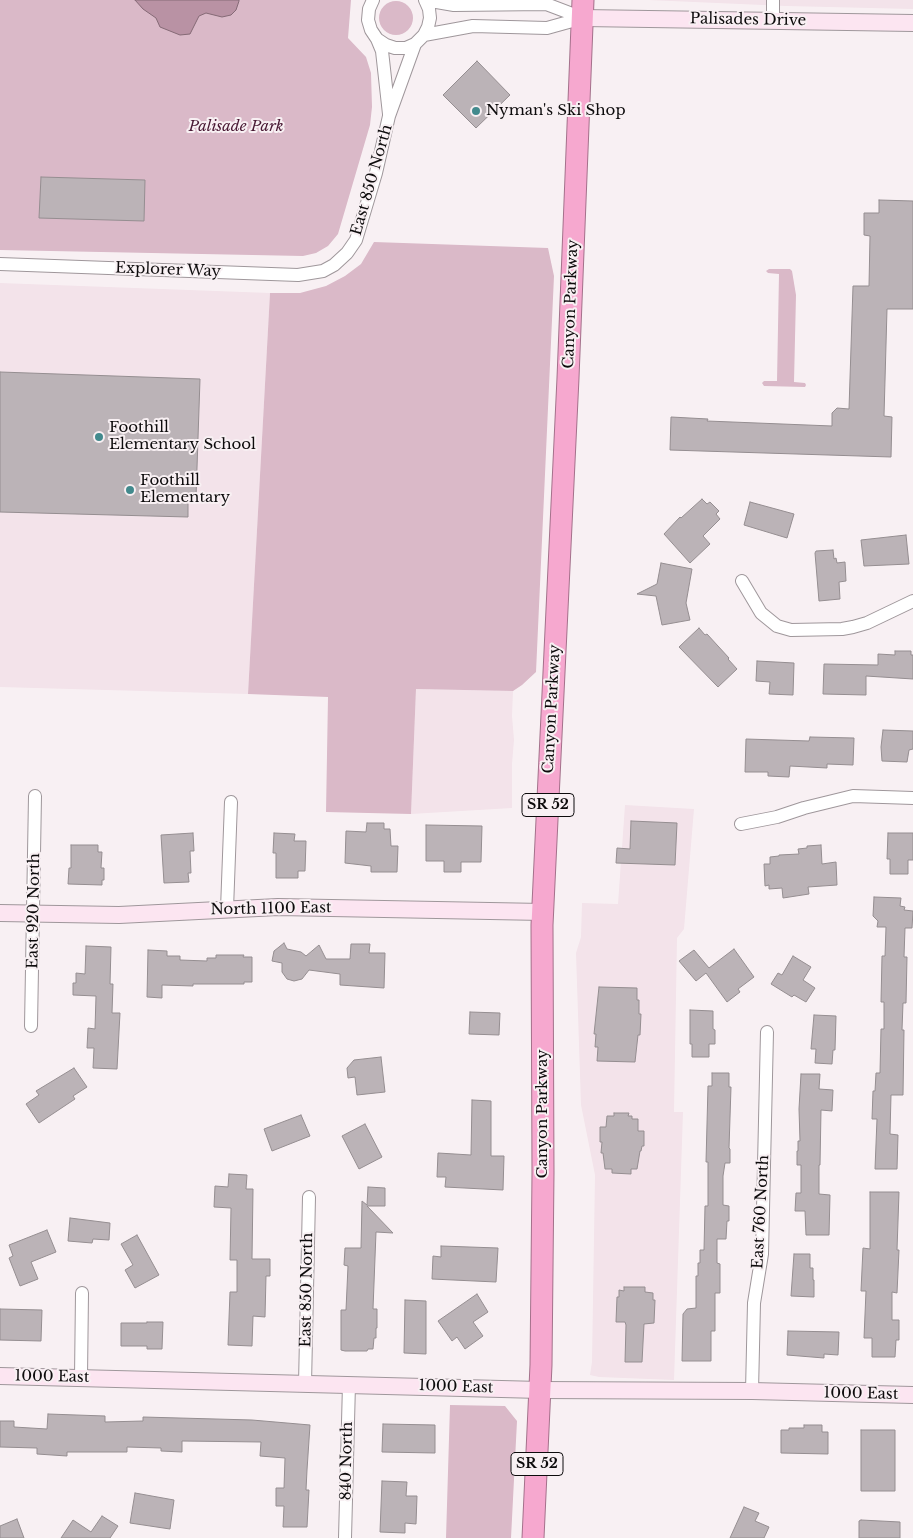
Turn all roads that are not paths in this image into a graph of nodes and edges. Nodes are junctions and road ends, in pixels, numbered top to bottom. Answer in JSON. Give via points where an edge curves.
{"nodes":[{"id":1,"x":373,"y":0,"type":"edge"},
{"id":2,"x":425,"y":0,"type":"edge"},
{"id":3,"x":773,"y":0,"type":"edge"},
{"id":4,"x":583,"y":9,"type":"edge"},
{"id":5,"x":773,"y":20,"type":"junction"},
{"id":6,"x":913,"y":23,"type":"edge"},
{"id":7,"x":377,"y":39,"type":"junction"},
{"id":8,"x":420,"y":40,"type":"junction"},
{"id":9,"x":389,"y":116,"type":"junction"},
{"id":10,"x":0,"y":264,"type":"edge"},
{"id":11,"x":334,"y":265,"type":"joint"},
{"id":12,"x":742,"y":581,"type":"dead end"},
{"id":13,"x":913,"y":601,"type":"edge"},
{"id":14,"x":35,"y":796,"type":"dead end"},
{"id":15,"x":913,"y":798,"type":"edge"},
{"id":16,"x":230,"y":802,"type":"dead end"},
{"id":17,"x":741,"y":824,"type":"dead end"},
{"id":18,"x":227,"y":909,"type":"junction"},
{"id":19,"x":543,"y":912,"type":"junction"},
{"id":20,"x":0,"y":913,"type":"edge"},
{"id":21,"x":34,"y":914,"type":"junction"},
{"id":22,"x":31,"y":1026,"type":"dead end"},
{"id":23,"x":767,"y":1032,"type":"dead end"},
{"id":24,"x":309,"y":1197,"type":"dead end"},
{"id":25,"x":82,"y":1292,"type":"dead end"},
{"id":26,"x":0,"y":1376,"type":"edge"},
{"id":27,"x":81,"y":1378,"type":"junction"},
{"id":28,"x":305,"y":1384,"type":"junction"},
{"id":29,"x":349,"y":1384,"type":"junction"},
{"id":30,"x":540,"y":1390,"type":"junction"},
{"id":31,"x":752,"y":1391,"type":"junction"},
{"id":32,"x":913,"y":1395,"type":"edge"},
{"id":33,"x":345,"y":1538,"type":"edge"},
{"id":34,"x":533,"y":1538,"type":"edge"}],
"edges":[{"from":1,"to":7,"type":"street","name":"East 850 North","via":[[368,20]]},
{"from":2,"to":4,"type":"street","name":"Palisades Drive","via":[[454,5],[546,4]]},
{"from":2,"to":8,"type":"street","name":"East 850 North","via":[[430,18]]},
{"from":3,"to":5,"type":"street"},
{"from":4,"to":5,"type":"street","name":"Palisades Drive"},
{"from":4,"to":8,"type":"street","name":"Palisades Drive","via":[[547,28],[472,26]]},
{"from":4,"to":19,"type":"highway","name":"Canyon Parkway","number":"SR 52"},
{"from":5,"to":6,"type":"street","name":"Palisades Drive"},
{"from":7,"to":8,"type":"street","name":"Palisades Drive","via":[[395,48],[406,48]]},
{"from":7,"to":9,"type":"street","name":"East 850 North","via":[[382,52]]},
{"from":8,"to":9,"type":"street","name":"East 850 North"},
{"from":9,"to":11,"type":"street","name":"East 850 North","via":[[356,240]]},
{"from":10,"to":11,"type":"street","name":"Explorer Way","via":[[298,275]]},
{"from":12,"to":13,"type":"street","via":[[765,617],[777,626],[791,630],[853,627]]},
{"from":14,"to":21,"type":"street","name":"East 920 North"},
{"from":15,"to":17,"type":"street","via":[[853,796]]},
{"from":16,"to":18,"type":"street"},
{"from":18,"to":19,"type":"street","name":"North 1100 East","via":[[322,907]]},
{"from":18,"to":21,"type":"street","name":"North 1100 East","via":[[119,915]]},
{"from":19,"to":30,"type":"highway","name":"Canyon Parkway","number":"SR 52"},
{"from":20,"to":21,"type":"street","name":"North 1100 East"},
{"from":21,"to":22,"type":"street","name":"East 920 North"},
{"from":23,"to":31,"type":"street","name":"East 760 North","via":[[762,1254],[754,1303]]},
{"from":24,"to":28,"type":"street","name":"East 850 North"},
{"from":25,"to":27,"type":"street"},
{"from":26,"to":27,"type":"street","name":"1000 East"},
{"from":27,"to":28,"type":"street","name":"1000 East"},
{"from":28,"to":29,"type":"street","name":"1000 East"},
{"from":29,"to":30,"type":"street","name":"1000 East"},
{"from":29,"to":33,"type":"street","name":"840 North"},
{"from":30,"to":31,"type":"street","name":"1000 East"},
{"from":30,"to":34,"type":"highway","name":"Canyon Parkway","number":"SR 52"},
{"from":31,"to":32,"type":"street","name":"1000 East"}]}
